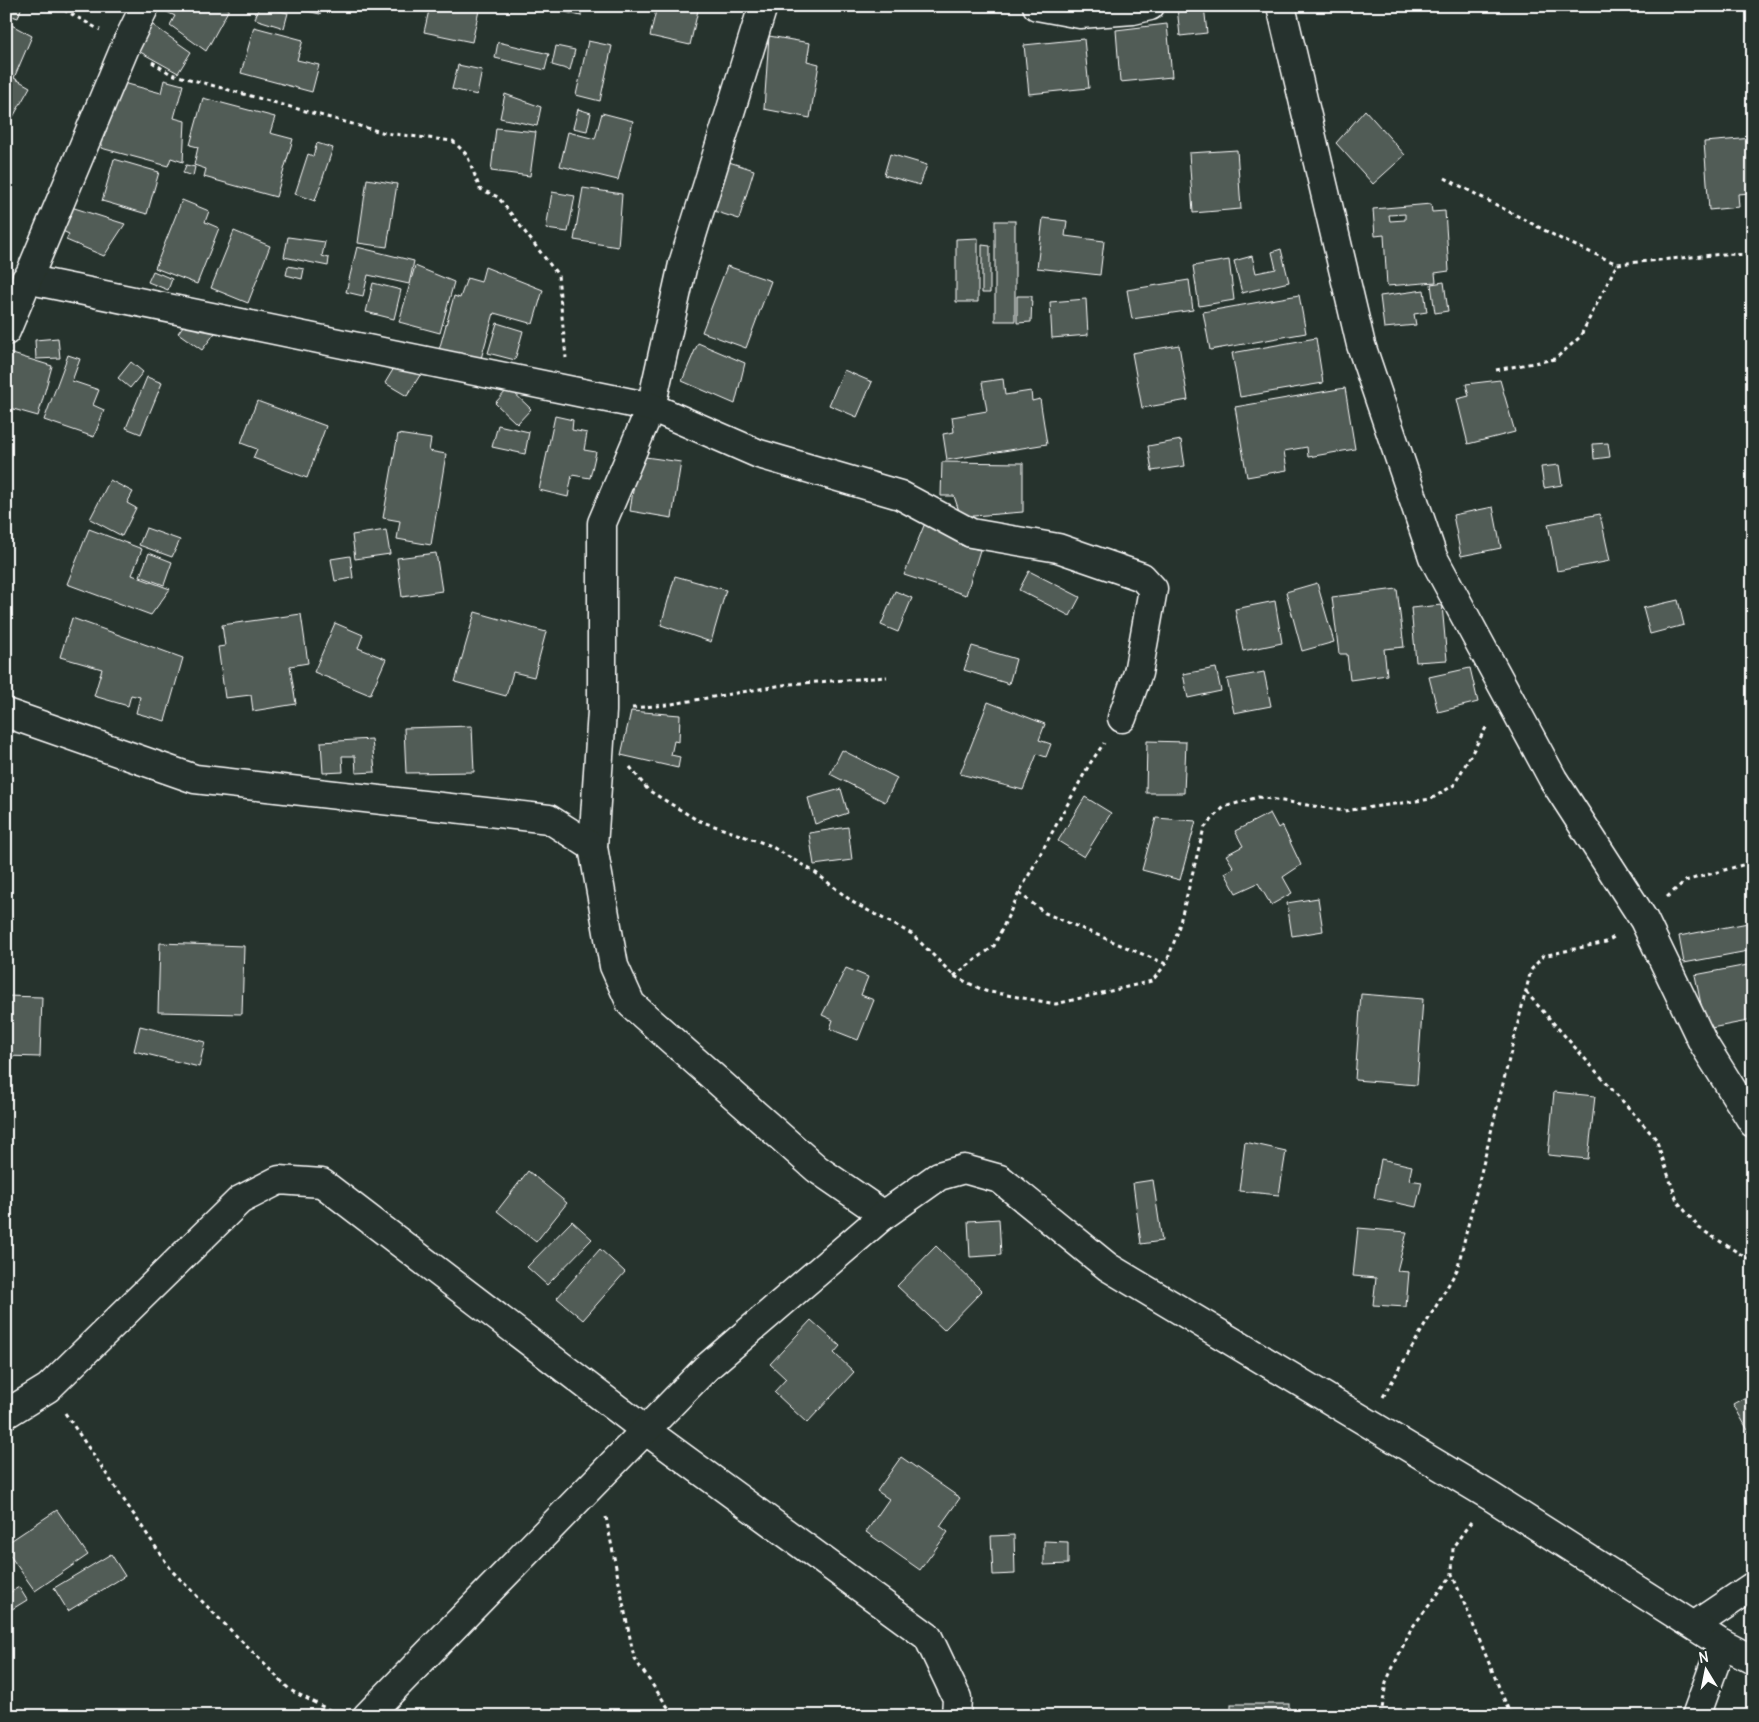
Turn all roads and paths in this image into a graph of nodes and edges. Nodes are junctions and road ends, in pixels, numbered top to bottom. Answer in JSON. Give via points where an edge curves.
{"nodes":[{"id":1,"x":57,"y":6,"type":"edge"},
{"id":2,"x":145,"y":6,"type":"edge"},
{"id":3,"x":763,"y":6,"type":"edge"},
{"id":4,"x":1037,"y":6,"type":"edge"},
{"id":5,"x":1150,"y":6,"type":"edge"},
{"id":6,"x":1281,"y":6,"type":"edge"},
{"id":7,"x":126,"y":45,"type":"junction"},
{"id":8,"x":1445,"y":178,"type":"dead end"},
{"id":9,"x":1753,"y":255,"type":"edge"},
{"id":10,"x":1617,"y":264,"type":"junction"},
{"id":11,"x":26,"y":279,"type":"junction"},
{"id":12,"x":6,"y":331,"type":"edge"},
{"id":13,"x":1496,"y":370,"type":"dead end"},
{"id":14,"x":569,"y":390,"type":"junction"},
{"id":15,"x":651,"y":407,"type":"junction"},
{"id":16,"x":887,"y":677,"type":"dead end"},
{"id":17,"x":1506,"y":692,"type":"junction"},
{"id":18,"x":6,"y":713,"type":"edge"},
{"id":19,"x":1122,"y":718,"type":"joint"},
{"id":20,"x":601,"y":721,"type":"junction"},
{"id":21,"x":593,"y":847,"type":"junction"},
{"id":22,"x":1753,"y":862,"type":"edge"},
{"id":23,"x":1019,"y":893,"type":"junction"},
{"id":24,"x":1644,"y":920,"type":"junction"},
{"id":25,"x":1166,"y":964,"type":"junction"},
{"id":26,"x":954,"y":976,"type":"junction"},
{"id":27,"x":1526,"y":992,"type":"junction"},
{"id":28,"x":1753,"y":1123,"type":"edge"},
{"id":29,"x":884,"y":1215,"type":"junction"},
{"id":30,"x":1753,"y":1262,"type":"edge"},
{"id":31,"x":48,"y":1388,"type":"junction"},
{"id":32,"x":6,"y":1414,"type":"edge"},
{"id":33,"x":1368,"y":1422,"type":"junction"},
{"id":34,"x":646,"y":1430,"type":"junction"},
{"id":35,"x":598,"y":1480,"type":"junction"},
{"id":36,"x":1490,"y":1496,"type":"junction"},
{"id":37,"x":1452,"y":1574,"type":"junction"},
{"id":38,"x":1753,"y":1586,"type":"edge"},
{"id":39,"x":1695,"y":1625,"type":"junction"},
{"id":40,"x":1722,"y":1644,"type":"junction"},
{"id":41,"x":1753,"y":1660,"type":"edge"},
{"id":42,"x":340,"y":1716,"type":"edge"},
{"id":43,"x":367,"y":1716,"type":"edge"},
{"id":44,"x":674,"y":1716,"type":"edge"},
{"id":45,"x":956,"y":1716,"type":"edge"},
{"id":46,"x":1381,"y":1716,"type":"edge"},
{"id":47,"x":1511,"y":1716,"type":"edge"},
{"id":48,"x":1696,"y":1716,"type":"edge"}],
"edges":[{"from":1,"to":7,"type":"path"},
{"from":2,"to":7,"type":"street"},
{"from":3,"to":15,"type":"street","via":[[683,264]]},
{"from":4,"to":5,"type":"street","via":[[1080,14]]},
{"from":6,"to":17,"type":"street","via":[[1361,345],[1433,557]]},
{"from":7,"to":11,"type":"street"},
{"from":7,"to":14,"type":"path","via":[[171,74],[385,133],[453,140],[468,155],[480,189],[498,197],[558,275]]},
{"from":8,"to":10,"type":"path","via":[[1565,241]]},
{"from":9,"to":10,"type":"path","via":[[1723,254]]},
{"from":10,"to":13,"type":"path","via":[[1580,337],[1555,359]]},
{"from":11,"to":12,"type":"street"},
{"from":11,"to":14,"type":"street"},
{"from":14,"to":15,"type":"street"},
{"from":15,"to":19,"type":"street","via":[[759,454],[900,495],[971,533],[1058,548],[1142,577],[1153,589],[1138,672]]},
{"from":15,"to":20,"type":"street","via":[[602,523]]},
{"from":16,"to":20,"type":"path","via":[[789,684],[666,705]]},
{"from":17,"to":24,"type":"street","via":[[1553,779]]},
{"from":17,"to":25,"type":"path","via":[[1454,785],[1431,799],[1344,811],[1258,797],[1224,808],[1204,828],[1177,934]]},
{"from":18,"to":21,"type":"street","via":[[195,780],[549,819]]},
{"from":19,"to":23,"type":"path","via":[[1089,765]]},
{"from":20,"to":21,"type":"street"},
{"from":20,"to":26,"type":"path","via":[[648,790],[697,820],[769,845],[816,873],[854,903],[912,934]]},
{"from":21,"to":29,"type":"street","via":[[614,966],[631,1004],[816,1169]]},
{"from":22,"to":24,"type":"path","via":[[1685,881]]},
{"from":23,"to":25,"type":"path","via":[[1045,913]]},
{"from":23,"to":26,"type":"path","via":[[994,946]]},
{"from":24,"to":27,"type":"path","via":[[1606,942],[1543,956],[1531,970]]},
{"from":24,"to":28,"type":"street","via":[[1702,1043]]},
{"from":25,"to":26,"type":"path","via":[[1152,981],[1056,1004],[985,990]]},
{"from":27,"to":30,"type":"path","via":[[1656,1138],[1677,1201],[1698,1228]]},
{"from":27,"to":33,"type":"path","via":[[1457,1270]]},
{"from":29,"to":33,"type":"street","via":[[939,1176],[964,1168],[1000,1179],[1108,1267]]},
{"from":29,"to":34,"type":"street","via":[[706,1368]]},
{"from":31,"to":32,"type":"street"},
{"from":31,"to":34,"type":"street","via":[[240,1200],[280,1180],[322,1183]]},
{"from":31,"to":42,"type":"path","via":[[172,1571],[290,1690]]},
{"from":33,"to":36,"type":"street"},
{"from":34,"to":35,"type":"street"},
{"from":34,"to":45,"type":"street","via":[[928,1637],[957,1698]]},
{"from":35,"to":43,"type":"street"},
{"from":35,"to":44,"type":"path","via":[[634,1658]]},
{"from":36,"to":37,"type":"path","via":[[1452,1547]]},
{"from":36,"to":39,"type":"street"},
{"from":37,"to":46,"type":"path","via":[[1411,1629],[1386,1682]]},
{"from":37,"to":47,"type":"path"},
{"from":38,"to":39,"type":"street"},
{"from":39,"to":40,"type":"street"},
{"from":40,"to":41,"type":"street"},
{"from":40,"to":48,"type":"street"}]}
